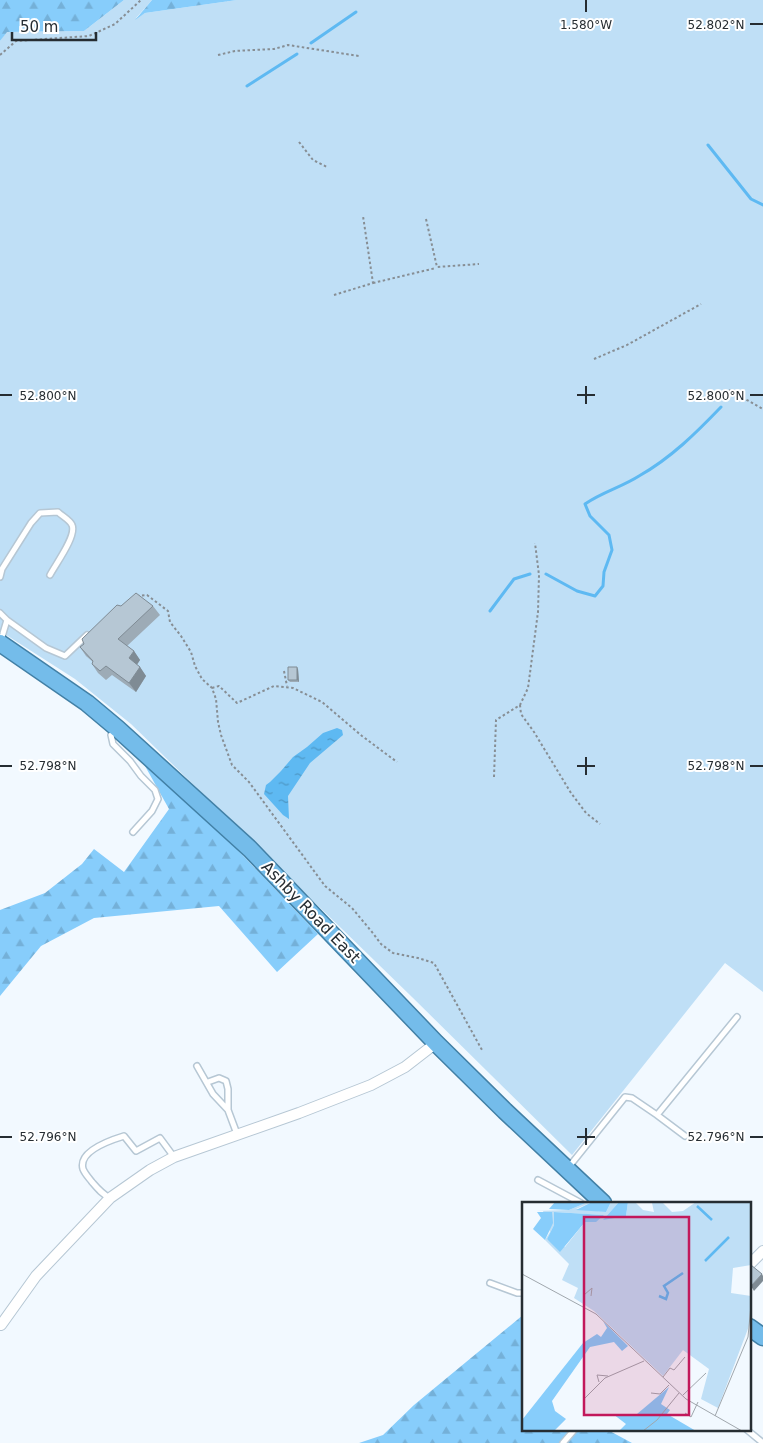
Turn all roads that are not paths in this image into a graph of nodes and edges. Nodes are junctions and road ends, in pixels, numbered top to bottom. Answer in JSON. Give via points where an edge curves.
{"nodes":[{"id":1,"x":50,"y":575,"type":"dead end"},
{"id":2,"x":0,"y":577,"type":"edge"},
{"id":3,"x":0,"y":613,"type":"edge"},
{"id":4,"x":7,"y":620,"type":"junction"},
{"id":5,"x":88,"y":634,"type":"edge"},
{"id":6,"x":0,"y":643,"type":"edge"},
{"id":7,"x":118,"y":729,"type":"junction"},
{"id":8,"x":133,"y":832,"type":"dead end"},
{"id":9,"x":737,"y":1017,"type":"dead end"},
{"id":10,"x":436,"y":1043,"type":"junction"},
{"id":11,"x":197,"y":1066,"type":"dead end"},
{"id":12,"x":208,"y":1082,"type":"junction"},
{"id":13,"x":228,"y":1110,"type":"junction"},
{"id":14,"x":657,"y":1115,"type":"junction"},
{"id":15,"x":237,"y":1134,"type":"junction"},
{"id":16,"x":684,"y":1136,"type":"dead end"},
{"id":17,"x":174,"y":1157,"type":"junction"},
{"id":18,"x":566,"y":1170,"type":"junction"},
{"id":19,"x":538,"y":1180,"type":"dead end"},
{"id":20,"x":110,"y":1198,"type":"junction"},
{"id":21,"x":579,"y":1202,"type":"edge"},
{"id":22,"x":602,"y":1202,"type":"edge"},
{"id":23,"x":763,"y":1251,"type":"edge"},
{"id":24,"x":750,"y":1264,"type":"edge"},
{"id":25,"x":490,"y":1283,"type":"dead end"},
{"id":26,"x":522,"y":1293,"type":"edge"},
{"id":27,"x":1,"y":1324,"type":"edge"},
{"id":28,"x":574,"y":1430,"type":"edge"},
{"id":29,"x":747,"y":1430,"type":"edge"},
{"id":30,"x":563,"y":1443,"type":"edge"},
{"id":31,"x":763,"y":1443,"type":"edge"}],
"edges":[{"from":1,"to":2,"type":"lane","via":[[74,528],[58,512],[40,513],[31,523]]},
{"from":3,"to":4,"type":"lane"},
{"from":4,"to":5,"type":"lane","via":[[46,648],[65,656]]},
{"from":4,"to":6,"type":"lane"},
{"from":6,"to":7,"type":"highway","name":"Ashby Road East","via":[[87,703]]},
{"from":7,"to":8,"type":"lane","via":[[111,735],[113,744],[155,790],[158,799]]},
{"from":7,"to":10,"type":"highway","name":"Ashby Road East","via":[[250,850]]},
{"from":9,"to":14,"type":"lane"},
{"from":10,"to":15,"type":"street","via":[[404,1067],[371,1085]]},
{"from":10,"to":18,"type":"highway","name":"Ashby Road East"},
{"from":11,"to":12,"type":"lane"},
{"from":12,"to":13,"type":"lane","via":[[213,1094]]},
{"from":12,"to":13,"type":"lane","via":[[219,1078],[226,1081]]},
{"from":13,"to":15,"type":"lane"},
{"from":14,"to":16,"type":"lane"},
{"from":14,"to":18,"type":"lane","via":[[632,1098],[625,1097]]},
{"from":15,"to":17,"type":"street"},
{"from":17,"to":20,"type":"street"},
{"from":17,"to":20,"type":"lane","via":[[160,1138],[136,1151],[124,1136],[95,1148],[86,1156],[83,1168],[101,1193]]},
{"from":18,"to":22,"type":"highway","name":"Ashby Road East"},
{"from":19,"to":21,"type":"lane"},
{"from":20,"to":27,"type":"street","via":[[36,1276]]},
{"from":23,"to":24,"type":"street"},
{"from":25,"to":26,"type":"lane"},
{"from":28,"to":30,"type":"lane"},
{"from":29,"to":31,"type":"lane"}]}
